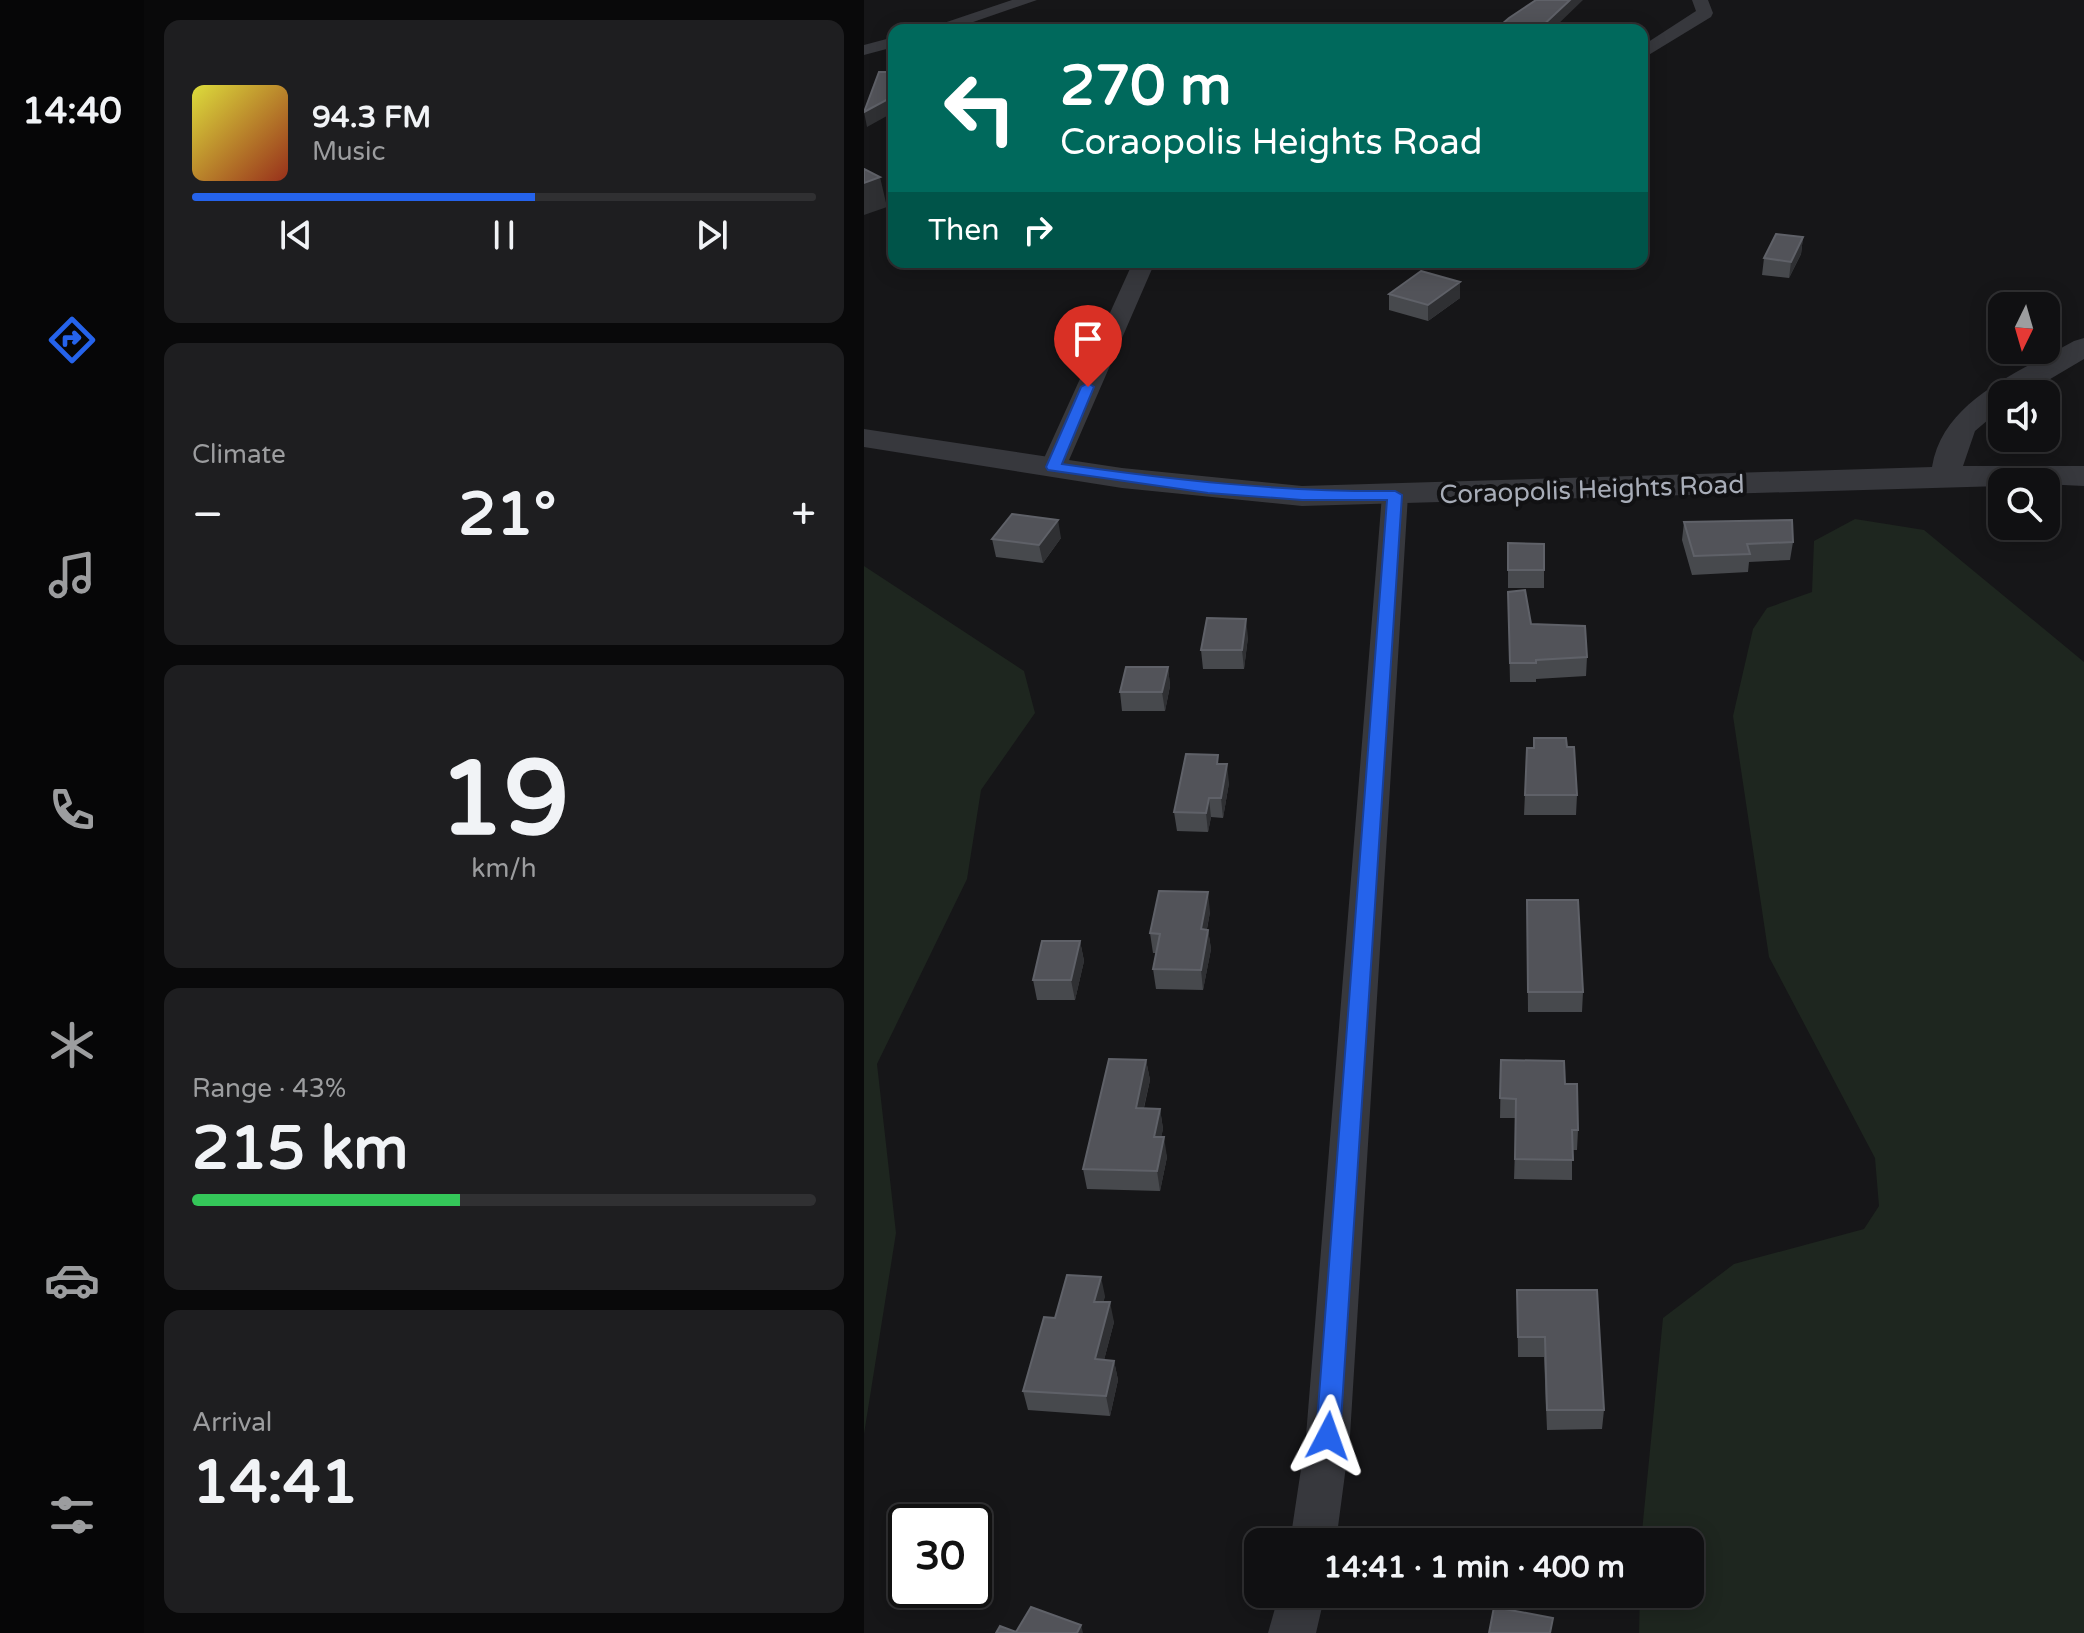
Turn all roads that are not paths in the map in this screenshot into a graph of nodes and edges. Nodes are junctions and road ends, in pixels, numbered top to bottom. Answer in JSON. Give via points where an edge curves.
{"nodes":[{"id":1,"x":1029,"y":0,"type":"edge"},
{"id":2,"x":1700,"y":0,"type":"edge"},
{"id":3,"x":951,"y":24,"type":"edge"},
{"id":4,"x":888,"y":44,"type":"edge"},
{"id":5,"x":864,"y":50,"type":"edge"},
{"id":6,"x":1648,"y":50,"type":"edge"},
{"id":7,"x":1141,"y":268,"type":"edge"},
{"id":8,"x":2084,"y":347,"type":"edge"},
{"id":9,"x":2028,"y":380,"type":"edge"},
{"id":10,"x":1988,"y":406,"type":"edge"},
{"id":11,"x":864,"y":438,"type":"edge"},
{"id":12,"x":1053,"y":467,"type":"junction"},
{"id":13,"x":1946,"y":476,"type":"junction"},
{"id":14,"x":2084,"y":476,"type":"edge"},
{"id":15,"x":1395,"y":495,"type":"junction"},
{"id":16,"x":1315,"y":1528,"type":"edge"},
{"id":17,"x":1298,"y":1608,"type":"edge"},
{"id":18,"x":1292,"y":1633,"type":"edge"}],
"edges":[{"from":1,"to":3,"type":"street"},
{"from":2,"to":6,"type":"street","via":[[1705,13]]},
{"from":4,"to":5,"type":"street"},
{"from":7,"to":12,"type":"street"},
{"from":8,"to":9,"type":"street"},
{"from":10,"to":13,"type":"street","via":[[1963,424],[1950,443]]},
{"from":11,"to":12,"type":"street","name":"Coraopolis Heights Road"},
{"from":12,"to":15,"type":"street","name":"Coraopolis Heights Road","via":[[1208,489]]},
{"from":13,"to":14,"type":"street","name":"Coraopolis Heights Road"},
{"from":13,"to":15,"type":"street","name":"Coraopolis Heights Road"},
{"from":15,"to":16,"type":"street","via":[[1328,1436]]},
{"from":17,"to":18,"type":"street"}]}
